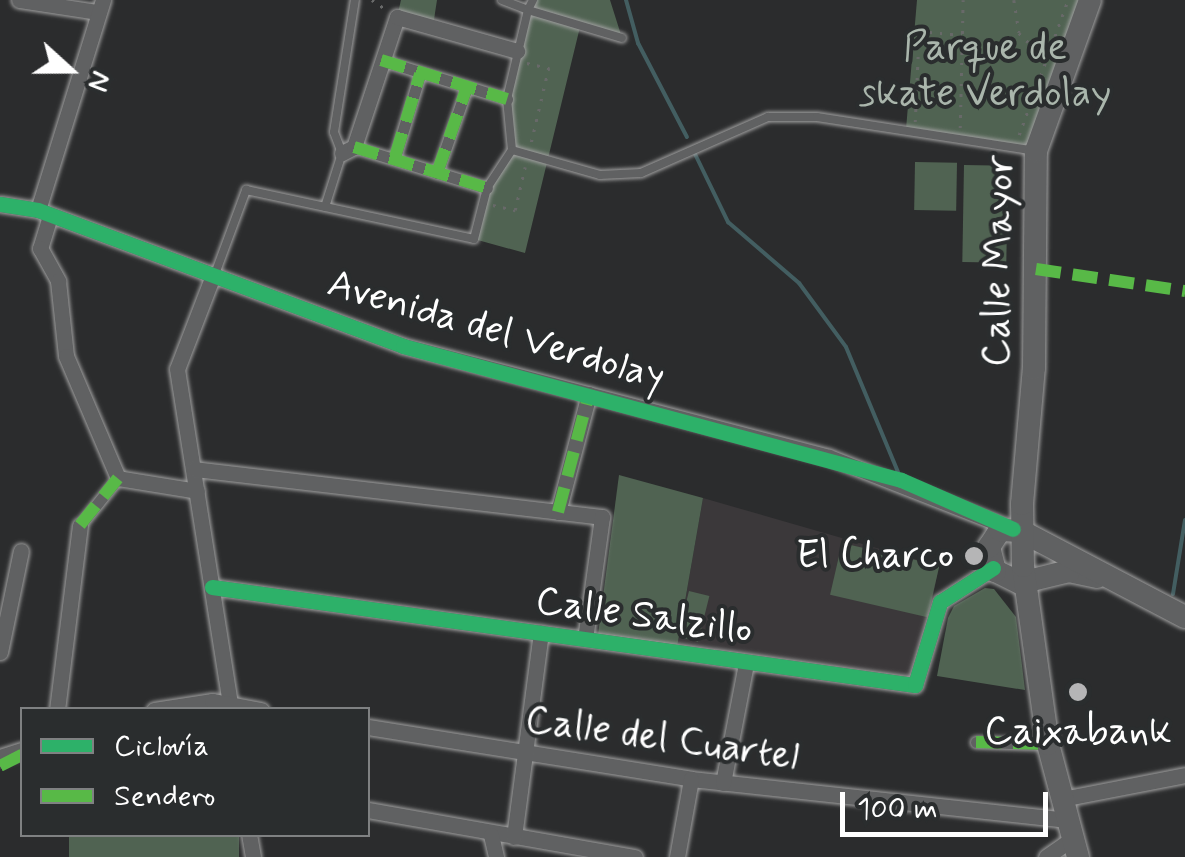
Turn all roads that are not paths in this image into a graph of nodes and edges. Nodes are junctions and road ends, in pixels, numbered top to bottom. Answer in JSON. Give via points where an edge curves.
{"nodes":[{"id":1,"x":19,"y":0,"type":"edge"},
{"id":2,"x":355,"y":0,"type":"edge"},
{"id":3,"x":502,"y":0,"type":"edge"},
{"id":4,"x":534,"y":0,"type":"edge"},
{"id":5,"x":1090,"y":0,"type":"edge"},
{"id":6,"x":100,"y":6,"type":"edge"},
{"id":7,"x":528,"y":10,"type":"junction"},
{"id":8,"x":622,"y":38,"type":"dead end"},
{"id":9,"x":517,"y":56,"type":"junction"},
{"id":10,"x":382,"y":60,"type":"junction"},
{"id":11,"x":420,"y":74,"type":"junction"},
{"id":12,"x":467,"y":87,"type":"junction"},
{"id":13,"x":508,"y":99,"type":"junction"},
{"id":14,"x":1026,"y":149,"type":"junction"},
{"id":15,"x":348,"y":150,"type":"junction"},
{"id":16,"x":512,"y":150,"type":"junction"},
{"id":17,"x":395,"y":158,"type":"junction"},
{"id":18,"x":437,"y":173,"type":"junction"},
{"id":19,"x":487,"y":188,"type":"junction"},
{"id":20,"x":0,"y":204,"type":"edge"},
{"id":21,"x":325,"y":207,"type":"junction"},
{"id":22,"x":44,"y":213,"type":"junction"},
{"id":23,"x":212,"y":278,"type":"junction"},
{"id":24,"x":589,"y":394,"type":"junction"},
{"id":25,"x":194,"y":469,"type":"junction"},
{"id":26,"x":118,"y":478,"type":"junction"},
{"id":27,"x":197,"y":491,"type":"junction"},
{"id":28,"x":558,"y":512,"type":"junction"},
{"id":29,"x":80,"y":524,"type":"joint"},
{"id":30,"x":997,"y":536,"type":"junction"},
{"id":31,"x":1043,"y":545,"type":"junction"},
{"id":32,"x":21,"y":551,"type":"dead end"},
{"id":33,"x":1097,"y":576,"type":"junction"},
{"id":34,"x":1032,"y":582,"type":"junction"},
{"id":35,"x":212,"y":587,"type":"junction"},
{"id":36,"x":1185,"y":618,"type":"edge"},
{"id":37,"x":542,"y":634,"type":"junction"},
{"id":38,"x":585,"y":639,"type":"junction"},
{"id":39,"x":0,"y":652,"type":"edge"},
{"id":40,"x":746,"y":664,"type":"junction"},
{"id":41,"x":57,"y":707,"type":"edge"},
{"id":42,"x":231,"y":707,"type":"edge"},
{"id":43,"x":370,"y":727,"type":"edge"},
{"id":44,"x":976,"y":742,"type":"dead end"},
{"id":45,"x":1048,"y":744,"type":"junction"},
{"id":46,"x":525,"y":754,"type":"junction"},
{"id":47,"x":1185,"y":775,"type":"edge"},
{"id":48,"x":691,"y":779,"type":"junction"},
{"id":49,"x":723,"y":783,"type":"junction"},
{"id":50,"x":370,"y":810,"type":"edge"},
{"id":51,"x":1070,"y":829,"type":"edge"},
{"id":52,"x":491,"y":835,"type":"junction"},
{"id":53,"x":514,"y":837,"type":"junction"},
{"id":54,"x":496,"y":857,"type":"edge"},
{"id":55,"x":634,"y":857,"type":"edge"},
{"id":56,"x":678,"y":857,"type":"edge"},
{"id":57,"x":1046,"y":857,"type":"edge"}],
"edges":[{"from":1,"to":6,"type":"street"},
{"from":2,"to":15,"type":"lane","via":[[334,132]]},
{"from":3,"to":7,"type":"lane"},
{"from":4,"to":7,"type":"lane"},
{"from":5,"to":14,"type":"main road","name":"Calle Mayor"},
{"from":6,"to":22,"type":"street"},
{"from":7,"to":8,"type":"lane"},
{"from":7,"to":9,"type":"lane"},
{"from":9,"to":10,"type":"street","via":[[397,17]]},
{"from":9,"to":13,"type":"lane"},
{"from":10,"to":11,"type":"street"},
{"from":10,"to":15,"type":"street"},
{"from":11,"to":12,"type":"street"},
{"from":11,"to":17,"type":"street"},
{"from":12,"to":13,"type":"street"},
{"from":12,"to":18,"type":"street"},
{"from":13,"to":16,"type":"lane"},
{"from":14,"to":16,"type":"lane","via":[[768,117],[641,174],[600,175]]},
{"from":14,"to":30,"type":"main road","name":"Calle Mayor","via":[[1036,305],[1026,460]]},
{"from":15,"to":17,"type":"street"},
{"from":15,"to":21,"type":"lane"},
{"from":16,"to":19,"type":"lane"},
{"from":17,"to":18,"type":"street"},
{"from":18,"to":19,"type":"street"},
{"from":19,"to":21,"type":"lane","via":[[474,239]]},
{"from":20,"to":22,"type":"street","name":"Avenida del Verdolay"},
{"from":21,"to":23,"type":"lane","via":[[246,190]]},
{"from":22,"to":23,"type":"street","name":"Avenida del Verdolay"},
{"from":22,"to":26,"type":"street","via":[[40,248],[58,281],[66,356]]},
{"from":23,"to":24,"type":"street","name":"Avenida del Verdolay","via":[[403,346]]},
{"from":23,"to":25,"type":"street","via":[[177,369]]},
{"from":24,"to":28,"type":"street"},
{"from":24,"to":30,"type":"street","name":"Avenida del Verdolay","via":[[901,480]]},
{"from":25,"to":27,"type":"street"},
{"from":25,"to":28,"type":"street"},
{"from":26,"to":27,"type":"street"},
{"from":26,"to":29,"type":"street"},
{"from":27,"to":35,"type":"street"},
{"from":28,"to":38,"type":"street","via":[[602,517]]},
{"from":29,"to":41,"type":"street"},
{"from":30,"to":31,"type":"main road"},
{"from":30,"to":34,"type":"main road"},
{"from":30,"to":34,"type":"main road"},
{"from":30,"to":40,"type":"street","name":"Calle Salzillo","via":[[940,602],[919,684]]},
{"from":31,"to":33,"type":"main road"},
{"from":31,"to":34,"type":"main road","via":[[1047,561]]},
{"from":32,"to":39,"type":"street"},
{"from":33,"to":34,"type":"main road","via":[[1068,571]]},
{"from":33,"to":36,"type":"main road"},
{"from":34,"to":45,"type":"main road"},
{"from":35,"to":37,"type":"street","name":"Calle Salzillo"},
{"from":35,"to":42,"type":"street"},
{"from":37,"to":38,"type":"street","name":"Calle Salzillo"},
{"from":37,"to":46,"type":"street"},
{"from":38,"to":40,"type":"street","name":"Calle Salzillo"},
{"from":40,"to":49,"type":"street"},
{"from":43,"to":46,"type":"street","name":"Calle del Cuartel"},
{"from":44,"to":45,"type":"street"},
{"from":45,"to":51,"type":"main road"},
{"from":46,"to":48,"type":"street","name":"Calle del Cuartel"},
{"from":46,"to":53,"type":"street"},
{"from":47,"to":51,"type":"street"},
{"from":48,"to":49,"type":"street","name":"Calle del Cuartel"},
{"from":48,"to":56,"type":"street"},
{"from":49,"to":51,"type":"street","name":"Calle del Cuartel"},
{"from":50,"to":52,"type":"street"},
{"from":51,"to":57,"type":"street"},
{"from":52,"to":53,"type":"street"},
{"from":52,"to":54,"type":"street"},
{"from":53,"to":55,"type":"street"}]}
